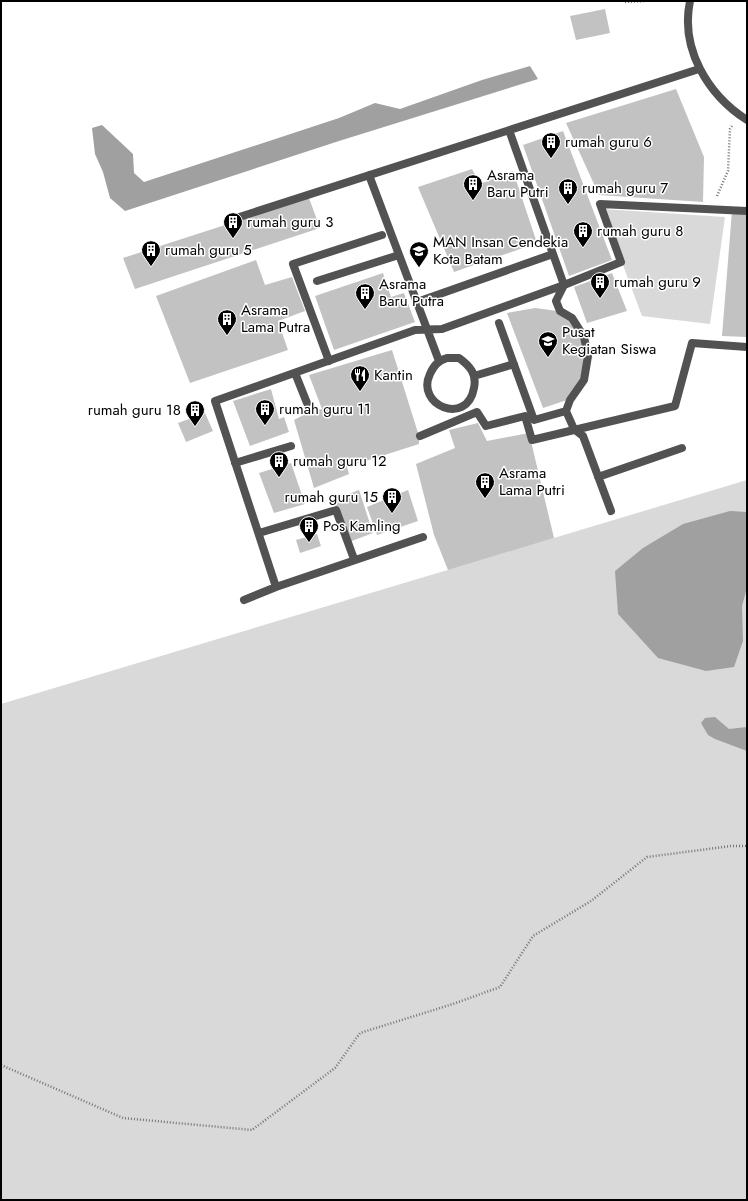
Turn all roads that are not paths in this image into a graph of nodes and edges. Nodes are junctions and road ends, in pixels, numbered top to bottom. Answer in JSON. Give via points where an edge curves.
{"nodes":[{"id":1,"x":690,"y":1,"type":"edge"},
{"id":2,"x":699,"y":68,"type":"junction"},
{"id":3,"x":744,"y":118,"type":"edge"},
{"id":4,"x":509,"y":130,"type":"junction"},
{"id":5,"x":369,"y":175,"type":"junction"},
{"id":6,"x":747,"y":211,"type":"edge"},
{"id":7,"x":230,"y":220,"type":"dead end"},
{"id":8,"x":382,"y":236,"type":"dead end"},
{"id":9,"x":553,"y":254,"type":"junction"},
{"id":10,"x":399,"y":255,"type":"junction"},
{"id":11,"x":317,"y":281,"type":"dead end"},
{"id":12,"x":564,"y":285,"type":"junction"},
{"id":13,"x":417,"y":302,"type":"junction"},
{"id":14,"x":499,"y":323,"type":"dead end"},
{"id":15,"x":428,"y":331,"type":"junction"},
{"id":16,"x":747,"y":347,"type":"edge"},
{"id":17,"x":329,"y":361,"type":"junction"},
{"id":18,"x":439,"y":361,"type":"junction"},
{"id":19,"x":514,"y":364,"type":"junction"},
{"id":20,"x":295,"y":373,"type":"junction"},
{"id":21,"x":474,"y":376,"type":"junction"},
{"id":22,"x":307,"y":403,"type":"dead end"},
{"id":23,"x":566,"y":411,"type":"junction"},
{"id":24,"x":574,"y":429,"type":"junction"},
{"id":25,"x":420,"y":436,"type":"dead end"},
{"id":26,"x":291,"y":446,"type":"dead end"},
{"id":27,"x":682,"y":448,"type":"dead end"},
{"id":28,"x":235,"y":463,"type":"junction"},
{"id":29,"x":598,"y":477,"type":"junction"},
{"id":30,"x":611,"y":511,"type":"dead end"},
{"id":31,"x":258,"y":533,"type":"junction"},
{"id":32,"x":423,"y":537,"type":"dead end"},
{"id":33,"x":354,"y":559,"type":"junction"},
{"id":34,"x":276,"y":587,"type":"junction"},
{"id":35,"x":244,"y":600,"type":"dead end"}],
"edges":[{"from":1,"to":2,"type":"street","via":[[690,39]]},
{"from":2,"to":3,"type":"street","via":[[712,91]]},
{"from":2,"to":4,"type":"street"},
{"from":4,"to":5,"type":"street"},
{"from":4,"to":9,"type":"street"},
{"from":5,"to":7,"type":"street"},
{"from":5,"to":10,"type":"street"},
{"from":6,"to":12,"type":"street","via":[[600,204],[621,262]]},
{"from":8,"to":17,"type":"street","via":[[293,264]]},
{"from":9,"to":12,"type":"street"},
{"from":9,"to":13,"type":"street"},
{"from":10,"to":11,"type":"street"},
{"from":10,"to":13,"type":"street"},
{"from":12,"to":15,"type":"street","via":[[442,329]]},
{"from":12,"to":23,"type":"street","via":[[556,301],[560,311],[572,318],[584,337],[588,356],[584,380],[570,400]]},
{"from":13,"to":15,"type":"street"},
{"from":14,"to":19,"type":"street"},
{"from":15,"to":17,"type":"street","via":[[415,330]]},
{"from":15,"to":18,"type":"street"},
{"from":16,"to":24,"type":"street","via":[[692,344],[675,406]]},
{"from":17,"to":20,"type":"street"},
{"from":18,"to":21,"type":"street","via":[[459,358],[469,365]]},
{"from":18,"to":21,"type":"street","via":[[427,380],[428,390],[433,401],[444,408],[454,410],[465,406],[473,395]]},
{"from":19,"to":21,"type":"street"},
{"from":19,"to":23,"type":"street","via":[[534,420]]},
{"from":20,"to":22,"type":"street"},
{"from":20,"to":28,"type":"street","via":[[215,401]]},
{"from":23,"to":24,"type":"street"},
{"from":24,"to":25,"type":"street","via":[[532,440],[525,416],[486,426],[477,412]]},
{"from":24,"to":29,"type":"street","via":[[583,436]]},
{"from":26,"to":28,"type":"street"},
{"from":27,"to":29,"type":"street"},
{"from":28,"to":31,"type":"street"},
{"from":29,"to":30,"type":"street"},
{"from":31,"to":33,"type":"street","via":[[336,510]]},
{"from":31,"to":34,"type":"street"},
{"from":32,"to":33,"type":"street"},
{"from":33,"to":34,"type":"street"},
{"from":34,"to":35,"type":"street"}]}
